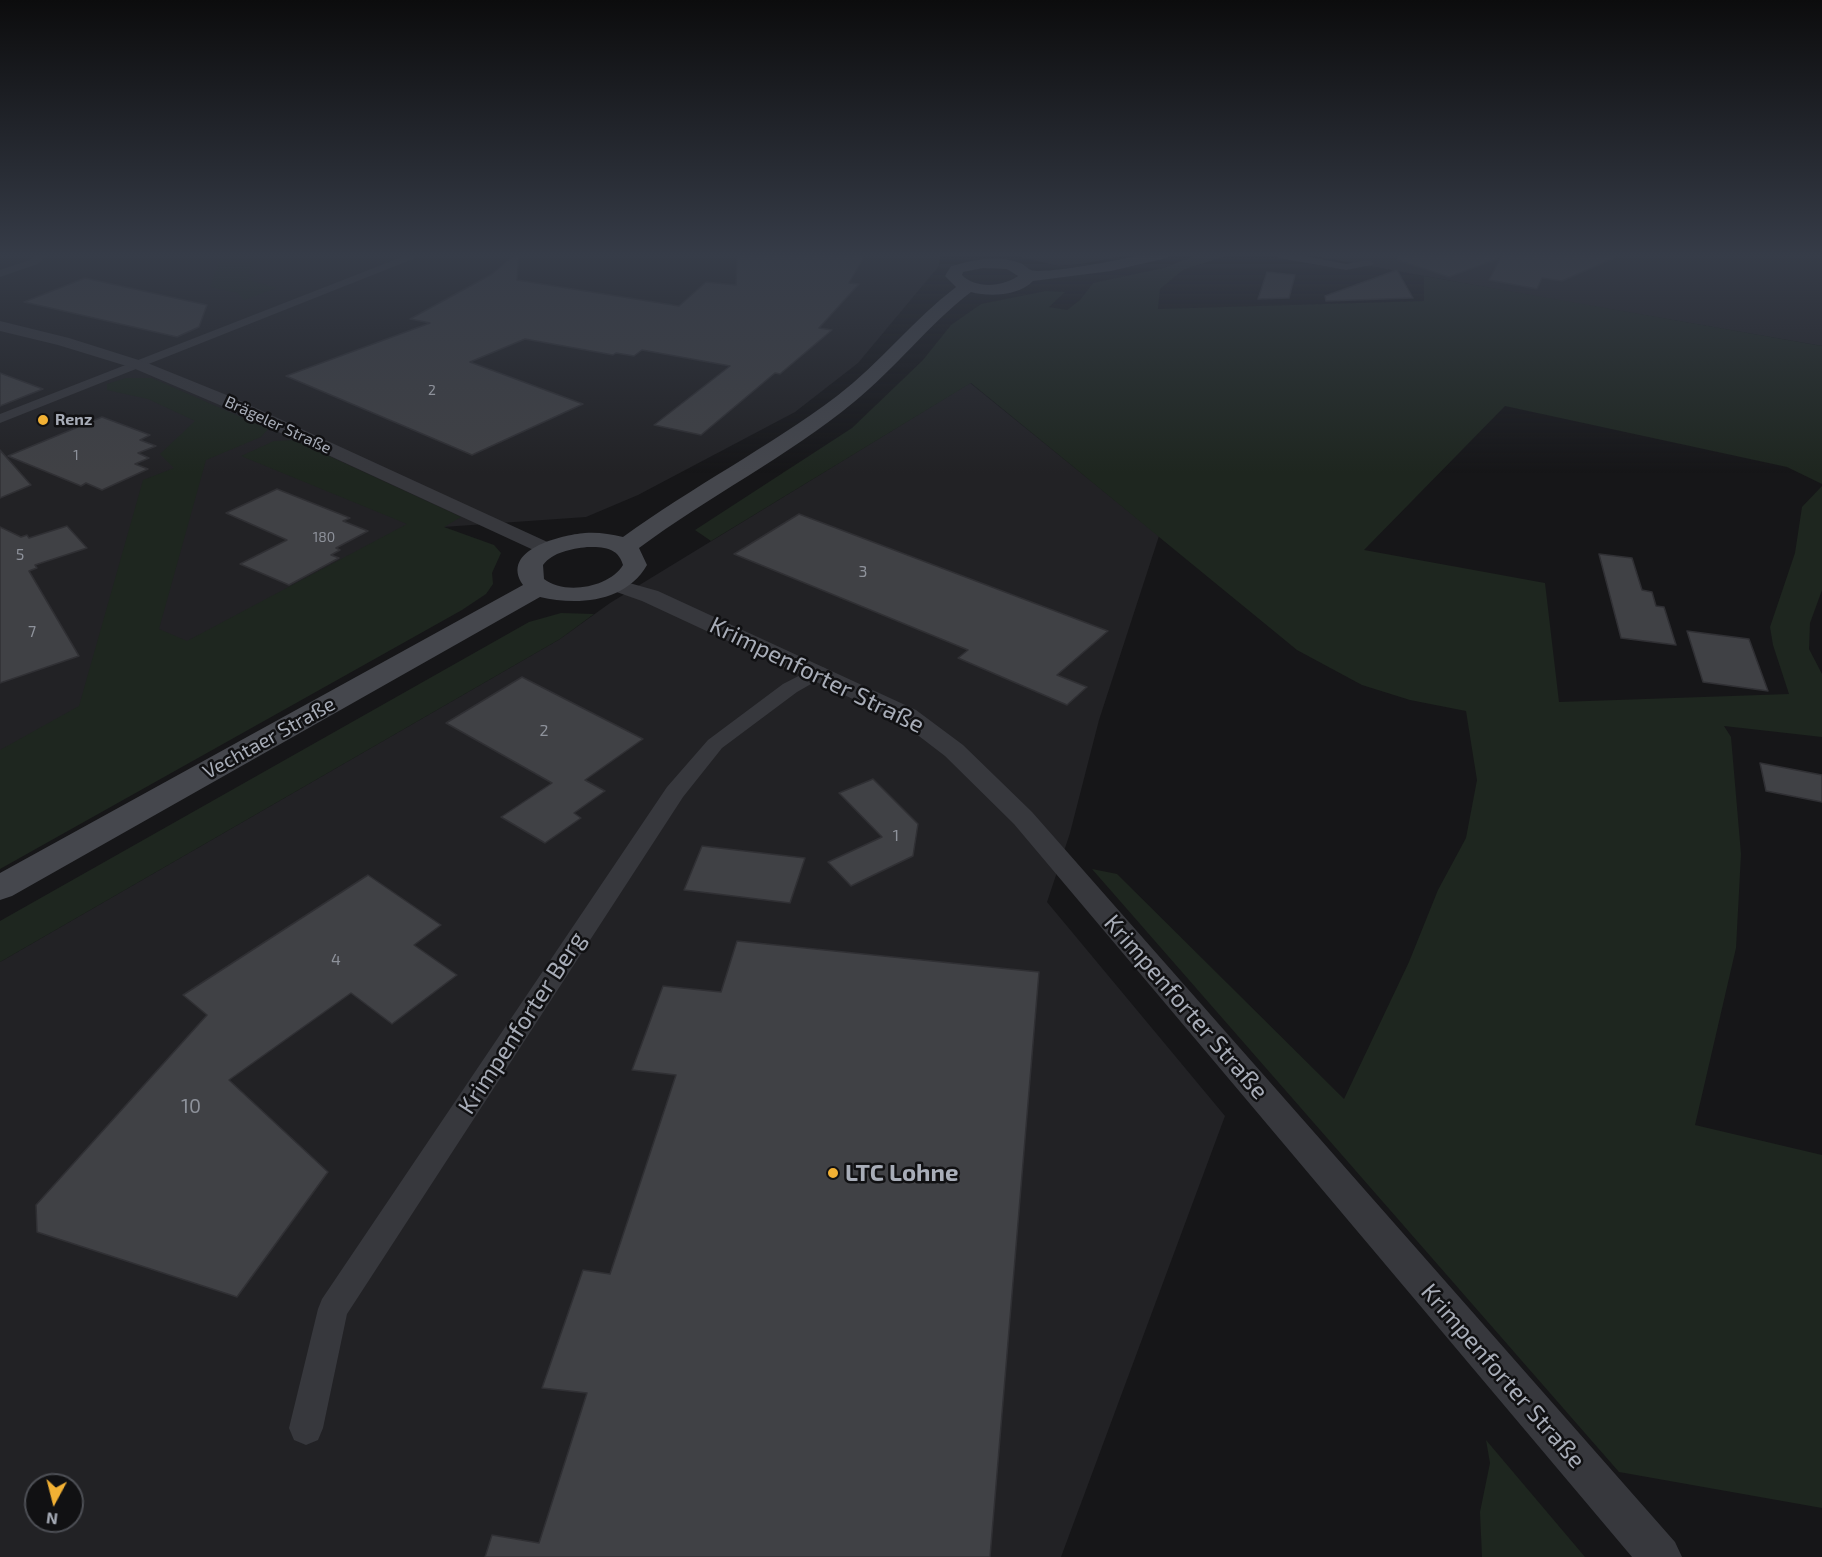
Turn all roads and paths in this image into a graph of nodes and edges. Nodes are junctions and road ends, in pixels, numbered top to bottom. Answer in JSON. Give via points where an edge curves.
{"nodes":[{"id":1,"x":7,"y":328,"type":"edge"},
{"id":2,"x":234,"y":328,"type":"edge"},
{"id":3,"x":919,"y":328,"type":"edge"},
{"id":4,"x":139,"y":365,"type":"junction"},
{"id":5,"x":0,"y":419,"type":"edge"},
{"id":6,"x":626,"y":546,"type":"junction"},
{"id":7,"x":547,"y":549,"type":"junction"},
{"id":8,"x":615,"y":585,"type":"junction"},
{"id":9,"x":539,"y":587,"type":"junction"},
{"id":10,"x":818,"y":672,"type":"junction"},
{"id":11,"x":0,"y":888,"type":"edge"},
{"id":12,"x":306,"y":1428,"type":"dead end"},
{"id":13,"x":1660,"y":1557,"type":"edge"}],
"edges":[{"from":1,"to":4,"type":"street","name":"Brägeler Straße"},
{"from":2,"to":4,"type":"street"},
{"from":3,"to":6,"type":"main road","via":[[849,396],[809,427],[651,526]]},
{"from":4,"to":5,"type":"street"},
{"from":4,"to":7,"type":"street","name":"Brägeler Straße"},
{"from":6,"to":7,"type":"main road","via":[[587,540]]},
{"from":6,"to":8,"type":"main road","via":[[634,555],[635,565]]},
{"from":7,"to":9,"type":"main road","via":[[529,570]]},
{"from":8,"to":9,"type":"main road","via":[[574,594]]},
{"from":8,"to":10,"type":"street","name":"Krimpenforter Straße","via":[[651,596]]},
{"from":9,"to":11,"type":"main road","name":"Vechtaer Straße"},
{"from":10,"to":12,"type":"street","name":"Krimpenforter Berg","via":[[715,744],[675,792],[333,1310]]},
{"from":10,"to":13,"type":"street","name":"Krimpenforter Straße","via":[[908,715],[939,736],[1023,818]]}]}
